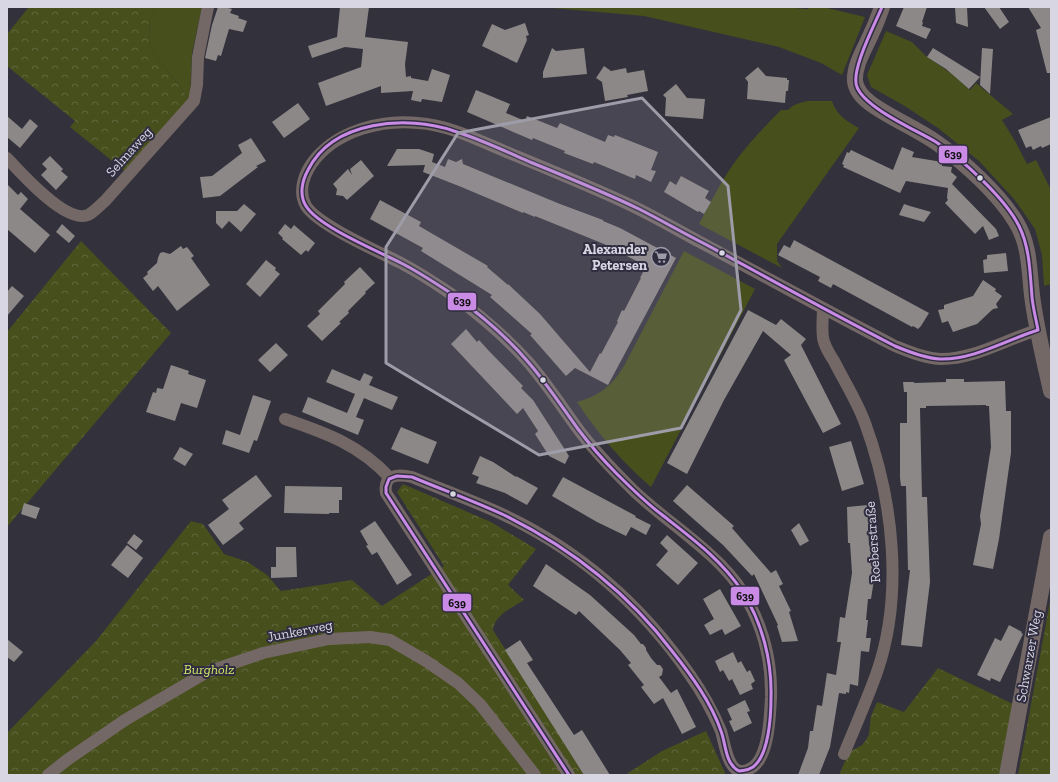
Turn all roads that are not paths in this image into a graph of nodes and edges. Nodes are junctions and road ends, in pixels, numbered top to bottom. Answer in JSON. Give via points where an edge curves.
{"nodes":[{"id":1,"x":208,"y":7,"type":"edge"},
{"id":2,"x":882,"y":7,"type":"edge"},
{"id":3,"x":7,"y":158,"type":"edge"},
{"id":4,"x":823,"y":308,"type":"junction"},
{"id":5,"x":1038,"y":330,"type":"junction"},
{"id":6,"x":1051,"y":391,"type":"edge"},
{"id":7,"x":284,"y":419,"type":"dead end"},
{"id":8,"x":390,"y":478,"type":"junction"},
{"id":9,"x":1051,"y":538,"type":"edge"},
{"id":10,"x":844,"y":754,"type":"dead end"},
{"id":11,"x":48,"y":775,"type":"edge"},
{"id":12,"x":535,"y":775,"type":"edge"},
{"id":13,"x":569,"y":775,"type":"edge"},
{"id":14,"x":1007,"y":775,"type":"edge"}],
"edges":[{"from":1,"to":3,"type":"street","name":"Selmaweg","via":[[198,57],[194,101],[96,209],[88,215],[78,216],[66,211],[45,196]]},
{"from":2,"to":5,"type":"street","via":[[859,60],[855,79],[858,90],[870,103],[937,143],[985,184],[1007,208],[1025,239]]},
{"from":4,"to":5,"type":"street","via":[[913,354],[941,359],[965,355]]},
{"from":4,"to":8,"type":"street","via":[[626,203],[440,126],[405,122],[360,130],[336,141],[318,156],[302,184],[305,204],[319,218],[435,283],[498,331],[528,361],[598,453],[634,491],[724,568],[734,581],[762,633],[772,681],[765,745],[758,762],[748,770],[739,771],[731,765],[712,712],[674,652],[645,618],[602,578],[540,534],[504,515],[412,477],[398,475]]},
{"from":4,"to":10,"type":"street","name":"Roeberstraße","via":[[823,341],[850,391],[875,451],[886,498],[892,544],[892,593],[885,641],[877,672]]},
{"from":5,"to":6,"type":"street"},
{"from":7,"to":8,"type":"street","via":[[341,440],[369,458]]},
{"from":8,"to":13,"type":"street","via":[[385,487],[386,493]]},
{"from":9,"to":14,"type":"street","name":"Schwarzer Weg"},
{"from":11,"to":12,"type":"street","name":"Junkerweg","via":[[125,720],[207,672],[263,653],[329,639],[370,637],[390,640],[426,660],[458,683],[480,704]]}]}
